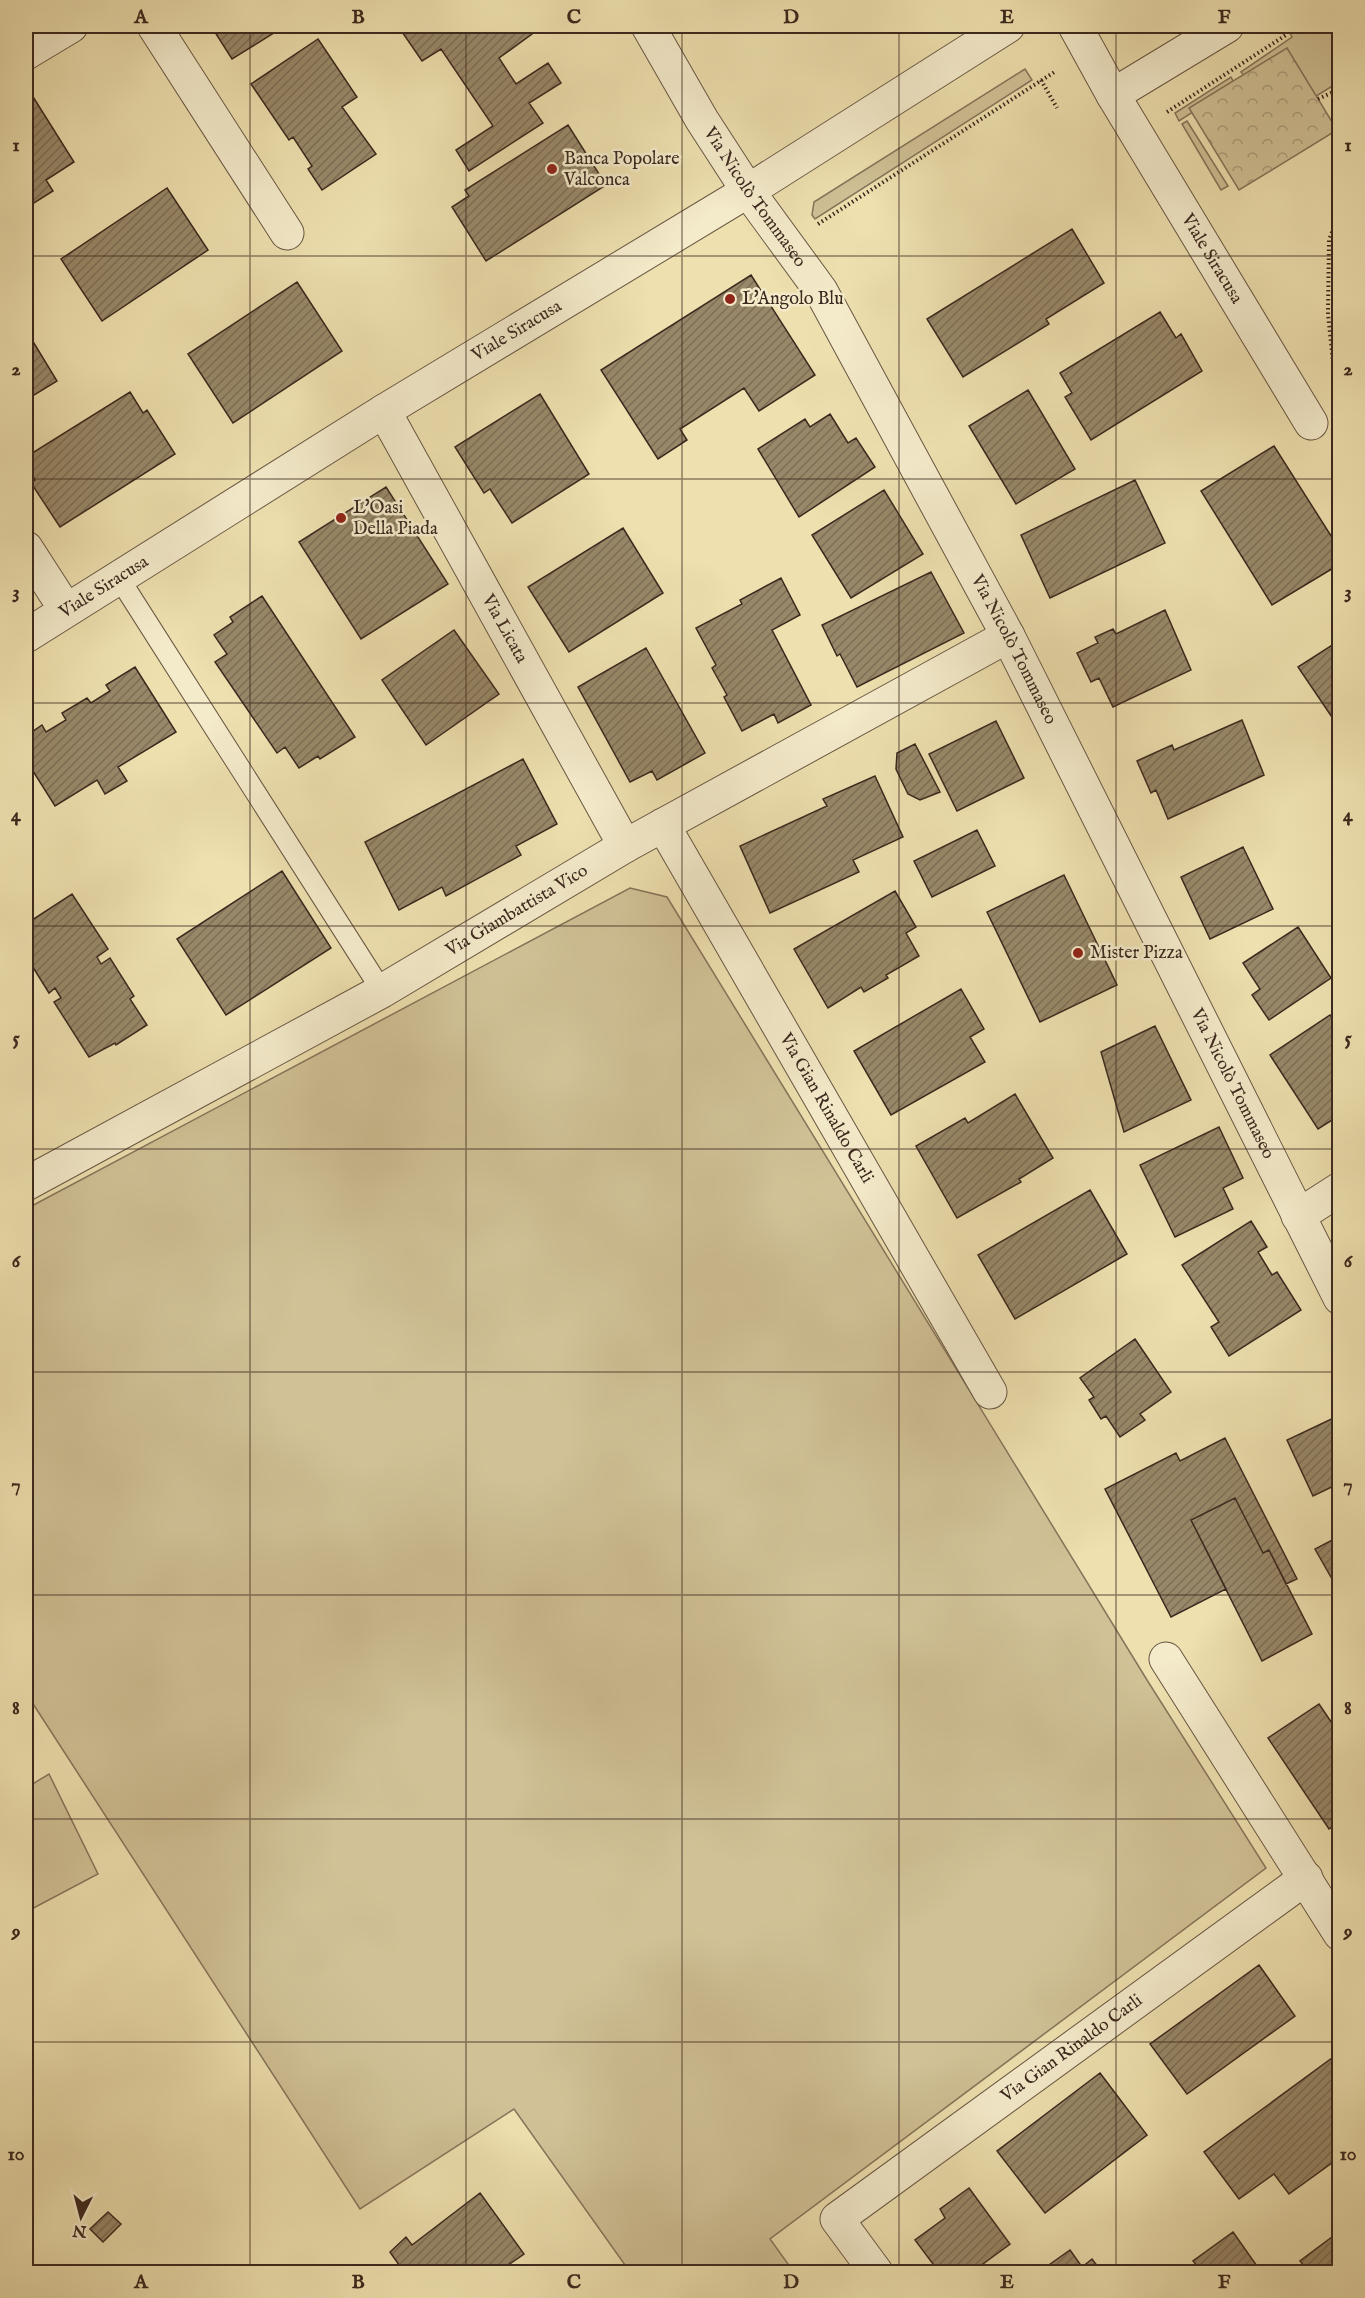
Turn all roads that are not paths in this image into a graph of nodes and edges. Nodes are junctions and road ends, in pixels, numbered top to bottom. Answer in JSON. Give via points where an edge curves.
{"nodes":[{"id":1,"x":71,"y":26,"type":"edge"},
{"id":2,"x":154,"y":26,"type":"edge"},
{"id":3,"x":648,"y":26,"type":"edge"},
{"id":4,"x":1008,"y":26,"type":"edge"},
{"id":5,"x":1075,"y":26,"type":"edge"},
{"id":6,"x":1227,"y":26,"type":"edge"},
{"id":7,"x":26,"y":52,"type":"edge"},
{"id":8,"x":1113,"y":95,"type":"junction"},
{"id":9,"x":748,"y":191,"type":"junction"},
{"id":10,"x":287,"y":233,"type":"dead end"},
{"id":11,"x":384,"y":411,"type":"junction"},
{"id":12,"x":1311,"y":423,"type":"dead end"},
{"id":13,"x":26,"y":548,"type":"edge"},
{"id":14,"x":119,"y":578,"type":"junction"},
{"id":15,"x":66,"y":610,"type":"junction"},
{"id":16,"x":26,"y":636,"type":"edge"},
{"id":17,"x":1008,"y":636,"type":"junction"},
{"id":18,"x":663,"y":825,"type":"junction"},
{"id":19,"x":625,"y":846,"type":"junction"},
{"id":20,"x":382,"y":991,"type":"junction"},
{"id":21,"x":26,"y":1185,"type":"edge"},
{"id":22,"x":1340,"y":1189,"type":"edge"},
{"id":23,"x":1298,"y":1216,"type":"junction"},
{"id":24,"x":1340,"y":1298,"type":"edge"},
{"id":25,"x":990,"y":1392,"type":"dead end"},
{"id":26,"x":1166,"y":1659,"type":"dead end"},
{"id":27,"x":1306,"y":1878,"type":"junction"},
{"id":28,"x":1340,"y":1934,"type":"edge"},
{"id":29,"x":876,"y":2272,"type":"edge"}],
"edges":[{"from":1,"to":7,"type":"street"},
{"from":2,"to":10,"type":"street"},
{"from":3,"to":9,"type":"street","name":"Via Nicolò Tommaseo"},
{"from":4,"to":9,"type":"street","name":"Viale Siracusa"},
{"from":5,"to":8,"type":"street","name":"Viale Siracusa"},
{"from":6,"to":8,"type":"street"},
{"from":8,"to":12,"type":"street","name":"Viale Siracusa"},
{"from":9,"to":11,"type":"street","name":"Viale Siracusa"},
{"from":9,"to":17,"type":"street","name":"Via Nicolò Tommaseo","via":[[821,291]]},
{"from":11,"to":14,"type":"street","name":"Viale Siracusa"},
{"from":11,"to":19,"type":"street","name":"Via Licata"},
{"from":13,"to":15,"type":"street"},
{"from":14,"to":15,"type":"street","name":"Viale Siracusa"},
{"from":14,"to":20,"type":"lane"},
{"from":15,"to":16,"type":"street","name":"Viale Siracusa"},
{"from":17,"to":18,"type":"street","name":"Via Giambattista Vico"},
{"from":17,"to":23,"type":"street","name":"Via Nicolò Tommaseo"},
{"from":18,"to":19,"type":"street","name":"Via Giambattista Vico"},
{"from":18,"to":25,"type":"street","name":"Via Gian Rinaldo Carli"},
{"from":19,"to":20,"type":"street","name":"Via Giambattista Vico"},
{"from":20,"to":21,"type":"street","name":"Via Giambattista Vico"},
{"from":22,"to":23,"type":"street"},
{"from":23,"to":24,"type":"street","name":"Via Nicolò Tommaseo"},
{"from":26,"to":27,"type":"street"},
{"from":27,"to":28,"type":"street"},
{"from":27,"to":29,"type":"street","name":"Via Gian Rinaldo Carli","via":[[837,2218]]}]}
